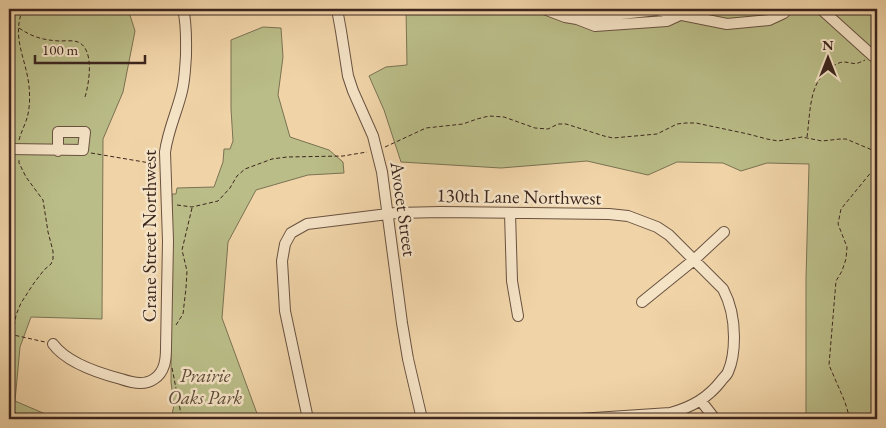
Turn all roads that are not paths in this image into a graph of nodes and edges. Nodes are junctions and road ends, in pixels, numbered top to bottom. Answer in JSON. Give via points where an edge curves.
{"nodes":[{"id":1,"x":183,"y":9,"type":"edge"},
{"id":2,"x":337,"y":9,"type":"edge"},
{"id":3,"x":786,"y":9,"type":"edge"},
{"id":4,"x":821,"y":9,"type":"edge"},
{"id":5,"x":547,"y":10,"type":"edge"},
{"id":6,"x":873,"y":56,"type":"road end"},
{"id":7,"x":14,"y":149,"type":"edge"},
{"id":8,"x":58,"y":151,"type":"junction"},
{"id":9,"x":510,"y":213,"type":"junction"},
{"id":10,"x":388,"y":214,"type":"junction"},
{"id":11,"x":724,"y":232,"type":"dead end"},
{"id":12,"x":695,"y":259,"type":"junction"},
{"id":13,"x":642,"y":302,"type":"dead end"},
{"id":14,"x":518,"y":316,"type":"dead end"},
{"id":15,"x":53,"y":344,"type":"road end"},
{"id":16,"x":700,"y":401,"type":"junction"},
{"id":17,"x":308,"y":419,"type":"edge"},
{"id":18,"x":422,"y":419,"type":"edge"},
{"id":19,"x":579,"y":419,"type":"edge"},
{"id":20,"x":715,"y":419,"type":"edge"}],
"edges":[{"from":1,"to":15,"type":"street","name":"Crane Street Northwest","via":[[186,19],[183,89],[165,152],[168,241],[165,364],[160,374],[141,384],[81,365],[58,351]]},
{"from":2,"to":10,"type":"street","name":"Avocet Street","via":[[348,76],[374,136]]},
{"from":3,"to":5,"type":"street","via":[[769,20],[727,24],[657,10],[577,19]]},
{"from":4,"to":6,"type":"street"},
{"from":7,"to":8,"type":"street"},
{"from":8,"to":8,"type":"street","via":[[83,150],[85,132],[58,132]]},
{"from":9,"to":10,"type":"street","name":"130th Lane Northwest"},
{"from":9,"to":12,"type":"street","name":"130th Lane Northwest","via":[[628,216],[657,227]]},
{"from":9,"to":14,"type":"street","via":[[512,282]]},
{"from":10,"to":17,"type":"street","name":"130th Lane Northwest","via":[[307,224],[291,233],[285,244],[282,261],[285,311]]},
{"from":10,"to":18,"type":"street","name":"Avocet Street","via":[[402,323]]},
{"from":11,"to":12,"type":"street"},
{"from":12,"to":13,"type":"street"},
{"from":12,"to":16,"type":"street","name":"130th Lane Northwest","via":[[723,289],[734,322],[734,351],[728,372]]},
{"from":16,"to":19,"type":"street","name":"130th Lane Northwest","via":[[670,413]]},
{"from":16,"to":20,"type":"street"}]}
